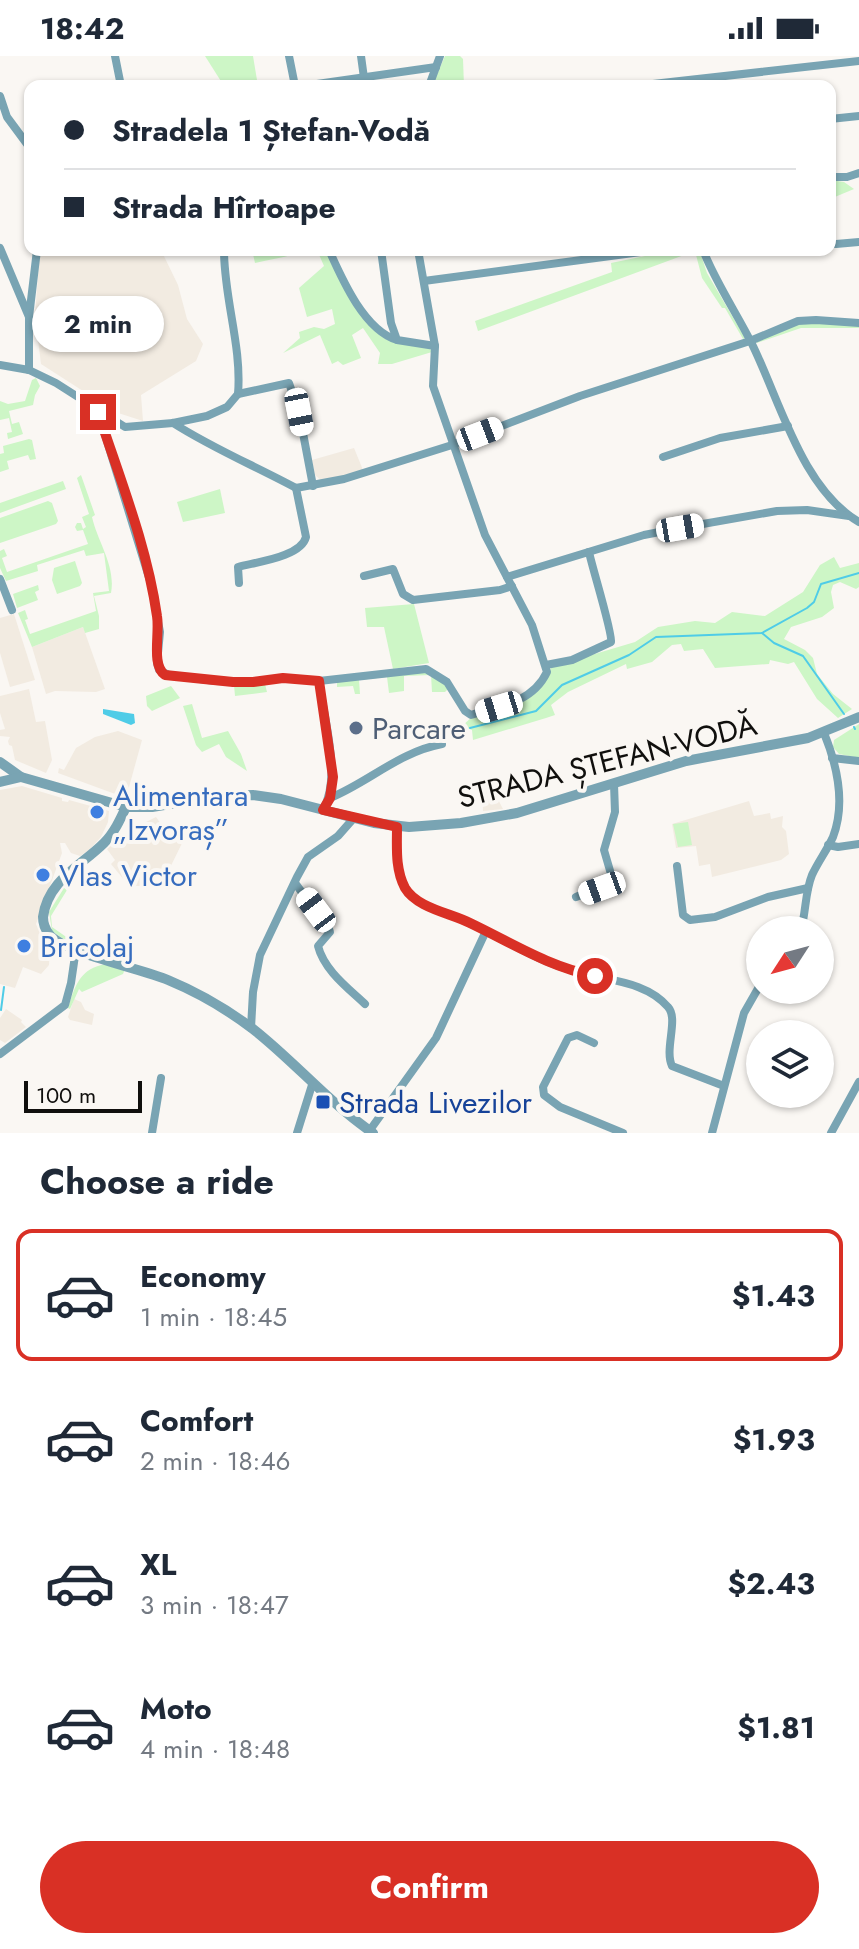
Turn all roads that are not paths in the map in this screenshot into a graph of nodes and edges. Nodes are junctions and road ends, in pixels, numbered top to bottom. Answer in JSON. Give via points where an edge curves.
{"nodes":[{"id":1,"x":115,"y":56,"type":"edge"},
{"id":2,"x":289,"y":56,"type":"edge"},
{"id":3,"x":361,"y":56,"type":"edge"},
{"id":4,"x":440,"y":56,"type":"edge"},
{"id":5,"x":859,"y":61,"type":"edge"},
{"id":6,"x":436,"y":67,"type":"junction"},
{"id":7,"x":120,"y":80,"type":"edge"},
{"id":8,"x":294,"y":80,"type":"edge"},
{"id":9,"x":361,"y":80,"type":"edge"},
{"id":10,"x":366,"y":80,"type":"edge"},
{"id":11,"x":431,"y":80,"type":"edge"},
{"id":12,"x":704,"y":80,"type":"edge"},
{"id":13,"x":0,"y":96,"type":"edge"},
{"id":14,"x":859,"y":116,"type":"edge"},
{"id":15,"x":836,"y":118,"type":"edge"},
{"id":16,"x":24,"y":140,"type":"edge"},
{"id":17,"x":859,"y":173,"type":"edge"},
{"id":18,"x":836,"y":177,"type":"edge"},
{"id":19,"x":859,"y":242,"type":"edge"},
{"id":20,"x":836,"y":244,"type":"dead end"},
{"id":21,"x":0,"y":248,"type":"edge"},
{"id":22,"x":36,"y":256,"type":"edge"},
{"id":23,"x":224,"y":256,"type":"edge"},
{"id":24,"x":332,"y":256,"type":"edge"},
{"id":25,"x":382,"y":256,"type":"edge"},
{"id":26,"x":419,"y":256,"type":"edge"},
{"id":27,"x":614,"y":256,"type":"edge"},
{"id":28,"x":705,"y":256,"type":"edge"},
{"id":29,"x":424,"y":281,"type":"junction"},
{"id":30,"x":29,"y":317,"type":"junction"},
{"id":31,"x":859,"y":323,"type":"edge"},
{"id":32,"x":397,"y":340,"type":"junction"},
{"id":33,"x":750,"y":341,"type":"junction"},
{"id":34,"x":435,"y":346,"type":"junction"},
{"id":35,"x":0,"y":365,"type":"edge"},
{"id":36,"x":29,"y":370,"type":"junction"},
{"id":37,"x":238,"y":394,"type":"junction"},
{"id":38,"x":98,"y":412,"type":"junction"},
{"id":39,"x":173,"y":423,"type":"junction"},
{"id":40,"x":788,"y":426,"type":"junction"},
{"id":41,"x":452,"y":445,"type":"junction"},
{"id":42,"x":663,"y":457,"type":"dead end"},
{"id":43,"x":313,"y":486,"type":"junction"},
{"id":44,"x":296,"y":488,"type":"junction"},
{"id":45,"x":830,"y":499,"type":"junction"},
{"id":46,"x":807,"y":510,"type":"junction"},
{"id":47,"x":849,"y":516,"type":"junction"},
{"id":48,"x":859,"y":522,"type":"edge"},
{"id":49,"x":589,"y":552,"type":"junction"},
{"id":50,"x":364,"y":576,"type":"dead end"},
{"id":51,"x":507,"y":577,"type":"junction"},
{"id":52,"x":0,"y":579,"type":"edge"},
{"id":53,"x":239,"y":583,"type":"dead end"},
{"id":54,"x":512,"y":586,"type":"junction"},
{"id":55,"x":12,"y":610,"type":"dead end"},
{"id":56,"x":546,"y":665,"type":"junction"},
{"id":57,"x":319,"y":681,"type":"junction"},
{"id":58,"x":859,"y":717,"type":"edge"},
{"id":59,"x":824,"y":733,"type":"junction"},
{"id":60,"x":442,"y":744,"type":"dead end"},
{"id":61,"x":832,"y":758,"type":"junction"},
{"id":62,"x":859,"y":761,"type":"edge"},
{"id":63,"x":0,"y":762,"type":"edge"},
{"id":64,"x":21,"y":777,"type":"junction"},
{"id":65,"x":0,"y":782,"type":"edge"},
{"id":66,"x":614,"y":784,"type":"junction"},
{"id":67,"x":330,"y":798,"type":"junction"},
{"id":68,"x":126,"y":807,"type":"junction"},
{"id":69,"x":323,"y":810,"type":"junction"},
{"id":70,"x":353,"y":819,"type":"junction"},
{"id":71,"x":397,"y":827,"type":"junction"},
{"id":72,"x":859,"y":844,"type":"edge"},
{"id":73,"x":828,"y":845,"type":"junction"},
{"id":74,"x":677,"y":866,"type":"dead end"},
{"id":75,"x":295,"y":883,"type":"junction"},
{"id":76,"x":808,"y":888,"type":"junction"},
{"id":77,"x":576,"y":897,"type":"dead end"},
{"id":78,"x":805,"y":916,"type":"edge"},
{"id":79,"x":486,"y":931,"type":"junction"},
{"id":80,"x":76,"y":949,"type":"junction"},
{"id":81,"x":365,"y":1004,"type":"dead end"},
{"id":82,"x":749,"y":1004,"type":"edge"},
{"id":83,"x":251,"y":1028,"type":"junction"},
{"id":84,"x":594,"y":1043,"type":"dead end"},
{"id":85,"x":0,"y":1054,"type":"edge"},
{"id":86,"x":161,"y":1078,"type":"dead end"},
{"id":87,"x":859,"y":1082,"type":"edge"},
{"id":88,"x":312,"y":1085,"type":"junction"},
{"id":89,"x":724,"y":1086,"type":"junction"},
{"id":90,"x":372,"y":1132,"type":"edge"},
{"id":91,"x":152,"y":1133,"type":"edge"},
{"id":92,"x":297,"y":1133,"type":"edge"},
{"id":93,"x":623,"y":1133,"type":"edge"},
{"id":94,"x":712,"y":1133,"type":"edge"},
{"id":95,"x":831,"y":1133,"type":"edge"}],
"edges":[{"from":1,"to":7,"type":"street"},
{"from":2,"to":8,"type":"street"},
{"from":3,"to":9,"type":"street"},
{"from":4,"to":6,"type":"street"},
{"from":5,"to":12,"type":"street"},
{"from":6,"to":10,"type":"street"},
{"from":6,"to":11,"type":"street"},
{"from":13,"to":16,"type":"street"},
{"from":14,"to":15,"type":"street"},
{"from":17,"to":18,"type":"street"},
{"from":19,"to":20,"type":"street"},
{"from":21,"to":30,"type":"street"},
{"from":22,"to":30,"type":"street"},
{"from":23,"to":37,"type":"street"},
{"from":24,"to":32,"type":"street","via":[[368,318]]},
{"from":25,"to":32,"type":"street"},
{"from":26,"to":29,"type":"street"},
{"from":27,"to":29,"type":"street"},
{"from":28,"to":33,"type":"street"},
{"from":29,"to":34,"type":"street"},
{"from":30,"to":36,"type":"street"},
{"from":31,"to":33,"type":"street","via":[[798,321]]},
{"from":32,"to":34,"type":"street"},
{"from":33,"to":40,"type":"street"},
{"from":33,"to":41,"type":"street","via":[[580,396]]},
{"from":34,"to":41,"type":"street","via":[[433,386]]},
{"from":35,"to":36,"type":"street"},
{"from":36,"to":38,"type":"street"},
{"from":37,"to":39,"type":"street","via":[[216,413]]},
{"from":37,"to":43,"type":"street","via":[[289,383]]},
{"from":38,"to":39,"type":"street","via":[[125,427]]},
{"from":38,"to":57,"type":"street","via":[[151,584],[160,632],[159,670],[215,681]]},
{"from":39,"to":44,"type":"street"},
{"from":40,"to":42,"type":"street","via":[[720,438]]},
{"from":40,"to":45,"type":"street"},
{"from":41,"to":43,"type":"street"},
{"from":41,"to":51,"type":"street","via":[[485,535]]},
{"from":43,"to":44,"type":"street"},
{"from":44,"to":53,"type":"street","via":[[305,543],[296,551],[238,567]]},
{"from":45,"to":46,"type":"street"},
{"from":45,"to":47,"type":"street"},
{"from":46,"to":47,"type":"street"},
{"from":46,"to":49,"type":"street","via":[[668,530]]},
{"from":47,"to":48,"type":"street"},
{"from":49,"to":51,"type":"street"},
{"from":49,"to":56,"type":"street","via":[[611,642]]},
{"from":50,"to":54,"type":"street","via":[[393,569],[403,594],[413,600]]},
{"from":51,"to":54,"type":"street"},
{"from":52,"to":55,"type":"street"},
{"from":54,"to":56,"type":"street"},
{"from":56,"to":57,"type":"street","via":[[544,678],[526,697],[471,715],[447,682],[426,669]]},
{"from":57,"to":67,"type":"street","via":[[333,777]]},
{"from":58,"to":59,"type":"street","name":"STRADA ȘTEFAN-VODĂ"},
{"from":59,"to":61,"type":"street"},
{"from":59,"to":66,"type":"street","name":"STRADA ȘTEFAN-VODĂ","via":[[707,756]]},
{"from":60,"to":67,"type":"street","name":"STRADA ȘTEFAN-VODĂ","via":[[402,758]]},
{"from":61,"to":62,"type":"street"},
{"from":61,"to":73,"type":"street","via":[[840,800]]},
{"from":63,"to":64,"type":"street","name":"STRADA ȘTEFAN-VODĂ"},
{"from":64,"to":65,"type":"street","name":"STRADA ȘTEFAN-VODĂ"},
{"from":64,"to":68,"type":"street","name":"STRADA ȘTEFAN-VODĂ"},
{"from":66,"to":71,"type":"street","name":"STRADA ȘTEFAN-VODĂ","via":[[493,818]]},
{"from":66,"to":77,"type":"street","via":[[615,812],[604,850],[613,881]]},
{"from":67,"to":69,"type":"street"},
{"from":68,"to":69,"type":"street","name":"STRADA ȘTEFAN-VODĂ","via":[[240,794]]},
{"from":68,"to":80,"type":"street","via":[[106,840],[63,876],[45,911],[51,937]]},
{"from":69,"to":70,"type":"street","name":"STRADA ȘTEFAN-VODĂ"},
{"from":70,"to":71,"type":"street","name":"STRADA ȘTEFAN-VODĂ"},
{"from":70,"to":75,"type":"street","via":[[308,857]]},
{"from":71,"to":79,"type":"street","via":[[399,871],[412,897]]},
{"from":72,"to":73,"type":"street"},
{"from":73,"to":76,"type":"street"},
{"from":74,"to":76,"type":"street","via":[[683,915],[690,920]]},
{"from":75,"to":81,"type":"street","via":[[329,929],[318,946],[321,956]]},
{"from":75,"to":83,"type":"street","via":[[260,955]]},
{"from":76,"to":78,"type":"street"},
{"from":79,"to":89,"type":"street","via":[[549,962],[627,983],[659,1000],[672,1015],[672,1066]]},
{"from":79,"to":90,"type":"street","via":[[436,1038]]},
{"from":80,"to":83,"type":"street","via":[[181,986]]},
{"from":80,"to":85,"type":"street","via":[[65,1005]]},
{"from":82,"to":89,"type":"street"},
{"from":83,"to":88,"type":"street"},
{"from":84,"to":93,"type":"street","via":[[577,1035],[568,1038],[543,1087],[544,1095]]},
{"from":86,"to":91,"type":"street"},
{"from":87,"to":95,"type":"street"},
{"from":88,"to":90,"type":"street"},
{"from":88,"to":92,"type":"street"},
{"from":89,"to":94,"type":"street"}]}
